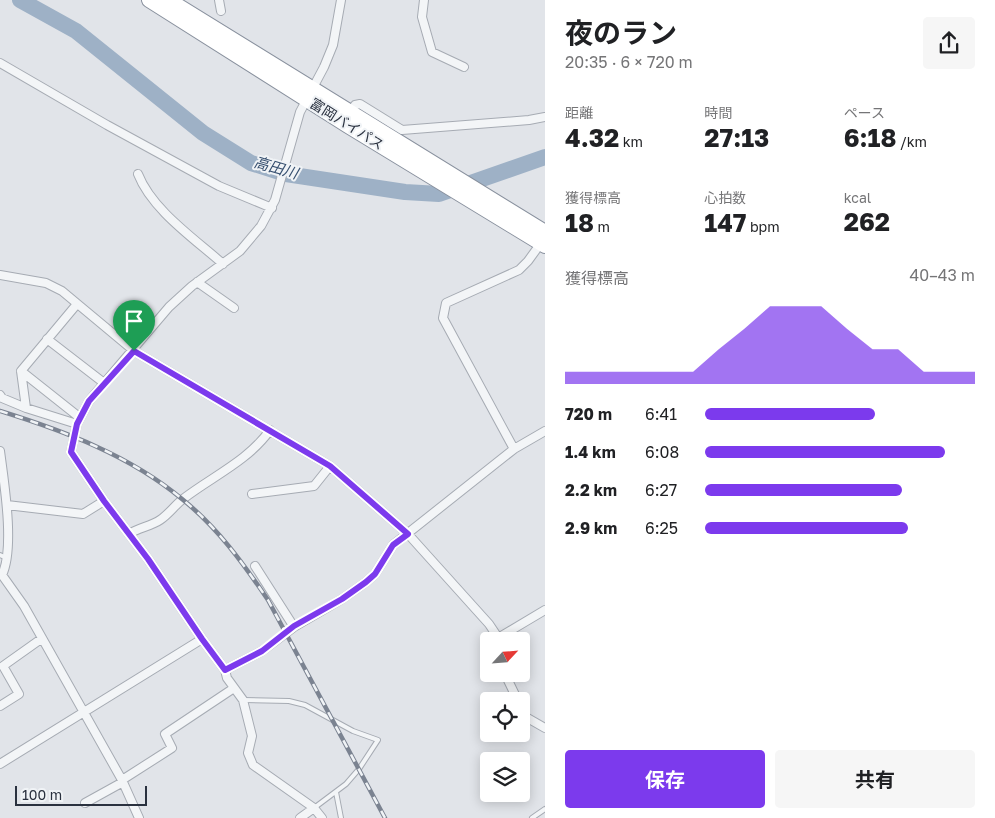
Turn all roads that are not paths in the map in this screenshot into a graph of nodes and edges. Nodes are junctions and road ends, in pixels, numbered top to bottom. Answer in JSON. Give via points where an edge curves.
{"nodes":[{"id":1,"x":150,"y":0,"type":"edge"},
{"id":2,"x":169,"y":0,"type":"edge"},
{"id":3,"x":219,"y":0,"type":"edge"},
{"id":4,"x":341,"y":0,"type":"edge"},
{"id":5,"x":424,"y":0,"type":"edge"},
{"id":6,"x":221,"y":10,"type":"dead end"},
{"id":7,"x":0,"y":63,"type":"edge"},
{"id":8,"x":464,"y":67,"type":"dead end"},
{"id":9,"x":310,"y":94,"type":"junction"},
{"id":10,"x":545,"y":117,"type":"edge"},
{"id":11,"x":351,"y":118,"type":"junction"},
{"id":12,"x":138,"y":174,"type":"dead end"},
{"id":13,"x":274,"y":204,"type":"junction"},
{"id":14,"x":544,"y":240,"type":"edge"},
{"id":15,"x":223,"y":264,"type":"junction"},
{"id":16,"x":0,"y":275,"type":"edge"},
{"id":17,"x":198,"y":282,"type":"junction"},
{"id":18,"x":77,"y":304,"type":"junction"},
{"id":19,"x":234,"y":308,"type":"dead end"},
{"id":20,"x":47,"y":339,"type":"junction"},
{"id":21,"x":134,"y":351,"type":"junction"},
{"id":22,"x":21,"y":371,"type":"junction"},
{"id":23,"x":104,"y":383,"type":"junction"},
{"id":24,"x":0,"y":395,"type":"edge"},
{"id":25,"x":26,"y":408,"type":"junction"},
{"id":26,"x":78,"y":420,"type":"junction"},
{"id":27,"x":270,"y":430,"type":"junction"},
{"id":28,"x":545,"y":431,"type":"edge"},
{"id":29,"x":514,"y":449,"type":"junction"},
{"id":30,"x":0,"y":451,"type":"edge"},
{"id":31,"x":330,"y":466,"type":"junction"},
{"id":32,"x":252,"y":494,"type":"dead end"},
{"id":33,"x":104,"y":501,"type":"junction"},
{"id":34,"x":5,"y":508,"type":"edge"},
{"id":35,"x":129,"y":534,"type":"junction"},
{"id":36,"x":408,"y":534,"type":"junction"},
{"id":37,"x":3,"y":556,"type":"edge"},
{"id":38,"x":255,"y":566,"type":"dead end"},
{"id":39,"x":1,"y":576,"type":"edge"},
{"id":40,"x":545,"y":610,"type":"edge"},
{"id":41,"x":294,"y":626,"type":"junction"},
{"id":42,"x":494,"y":632,"type":"edge"},
{"id":43,"x":511,"y":632,"type":"edge"},
{"id":44,"x":202,"y":639,"type":"junction"},
{"id":45,"x":41,"y":640,"type":"junction"},
{"id":46,"x":225,"y":670,"type":"junction"},
{"id":47,"x":234,"y":688,"type":"junction"},
{"id":48,"x":243,"y":700,"type":"junction"},
{"id":49,"x":0,"y":706,"type":"edge"},
{"id":50,"x":83,"y":712,"type":"junction"},
{"id":51,"x":530,"y":719,"type":"edge"},
{"id":52,"x":545,"y":728,"type":"edge"},
{"id":53,"x":0,"y":764,"type":"edge"},
{"id":54,"x":122,"y":781,"type":"junction"},
{"id":55,"x":336,"y":792,"type":"junction"},
{"id":56,"x":85,"y":804,"type":"dead end"},
{"id":57,"x":314,"y":808,"type":"junction"},
{"id":58,"x":545,"y":809,"type":"edge"},
{"id":59,"x":139,"y":818,"type":"edge"},
{"id":60,"x":300,"y":818,"type":"edge"},
{"id":61,"x":322,"y":818,"type":"edge"},
{"id":62,"x":341,"y":818,"type":"edge"},
{"id":63,"x":532,"y":818,"type":"edge"}],
"edges":[{"from":1,"to":9,"type":"highway","name":"富岡バイパス"},
{"from":2,"to":9,"type":"highway","name":"富岡バイパス"},
{"from":3,"to":6,"type":"street"},
{"from":4,"to":9,"type":"street","via":[[333,45]]},
{"from":5,"to":8,"type":"street","via":[[422,17],[432,52]]},
{"from":7,"to":13,"type":"street","via":[[211,182]]},
{"from":9,"to":11,"type":"highway","name":"富岡バイパス"},
{"from":9,"to":13,"type":"street","via":[[300,112]]},
{"from":10,"to":11,"type":"street","via":[[402,130],[360,104],[355,105]]},
{"from":11,"to":14,"type":"highway","name":"富岡バイパス","via":[[483,208]]},
{"from":11,"to":14,"type":"highway","name":"富岡バイパス","via":[[504,206]]},
{"from":12,"to":15,"type":"street","via":[[167,216]]},
{"from":13,"to":15,"type":"street","via":[[240,251]]},
{"from":14,"to":29,"type":"street","via":[[519,270],[446,303],[443,318]]},
{"from":15,"to":17,"type":"street"},
{"from":16,"to":18,"type":"street","via":[[46,283]]},
{"from":17,"to":19,"type":"street"},
{"from":17,"to":21,"type":"street","via":[[170,307]]},
{"from":18,"to":20,"type":"street"},
{"from":18,"to":21,"type":"street"},
{"from":20,"to":22,"type":"street"},
{"from":20,"to":23,"type":"street"},
{"from":21,"to":23,"type":"street"},
{"from":21,"to":27,"type":"street"},
{"from":22,"to":25,"type":"street"},
{"from":22,"to":26,"type":"street"},
{"from":23,"to":26,"type":"street"},
{"from":24,"to":25,"type":"street"},
{"from":25,"to":26,"type":"street"},
{"from":26,"to":33,"type":"street","via":[[71,452]]},
{"from":27,"to":31,"type":"street"},
{"from":27,"to":35,"type":"street","via":[[247,455],[183,499],[159,521]]},
{"from":28,"to":29,"type":"street"},
{"from":29,"to":36,"type":"street"},
{"from":30,"to":34,"type":"street"},
{"from":31,"to":32,"type":"street","via":[[314,486]]},
{"from":31,"to":36,"type":"street"},
{"from":33,"to":34,"type":"street","via":[[83,514]]},
{"from":33,"to":35,"type":"street"},
{"from":34,"to":37,"type":"street"},
{"from":35,"to":44,"type":"street"},
{"from":36,"to":41,"type":"street","via":[[393,545],[375,574],[366,582]]},
{"from":36,"to":42,"type":"street"},
{"from":37,"to":39,"type":"street","via":[[6,568]]},
{"from":38,"to":41,"type":"street"},
{"from":39,"to":45,"type":"street","via":[[24,606]]},
{"from":40,"to":43,"type":"street"},
{"from":41,"to":46,"type":"street","via":[[262,651]]},
{"from":44,"to":46,"type":"street"},
{"from":44,"to":50,"type":"street"},
{"from":45,"to":49,"type":"street","via":[[3,666],[20,694]]},
{"from":45,"to":50,"type":"street"},
{"from":46,"to":47,"type":"street"},
{"from":47,"to":48,"type":"street"},
{"from":47,"to":54,"type":"street","via":[[165,734],[172,748]]},
{"from":48,"to":55,"type":"lane","via":[[289,701],[305,705],[353,731],[378,740],[359,769]]},
{"from":48,"to":57,"type":"street","via":[[252,736],[248,753],[253,765]]},
{"from":50,"to":53,"type":"street"},
{"from":50,"to":54,"type":"street"},
{"from":51,"to":52,"type":"street"},
{"from":54,"to":56,"type":"street"},
{"from":54,"to":59,"type":"street"},
{"from":55,"to":57,"type":"lane"},
{"from":55,"to":62,"type":"lane"},
{"from":57,"to":60,"type":"street"},
{"from":57,"to":61,"type":"street"},
{"from":58,"to":63,"type":"lane"}]}
